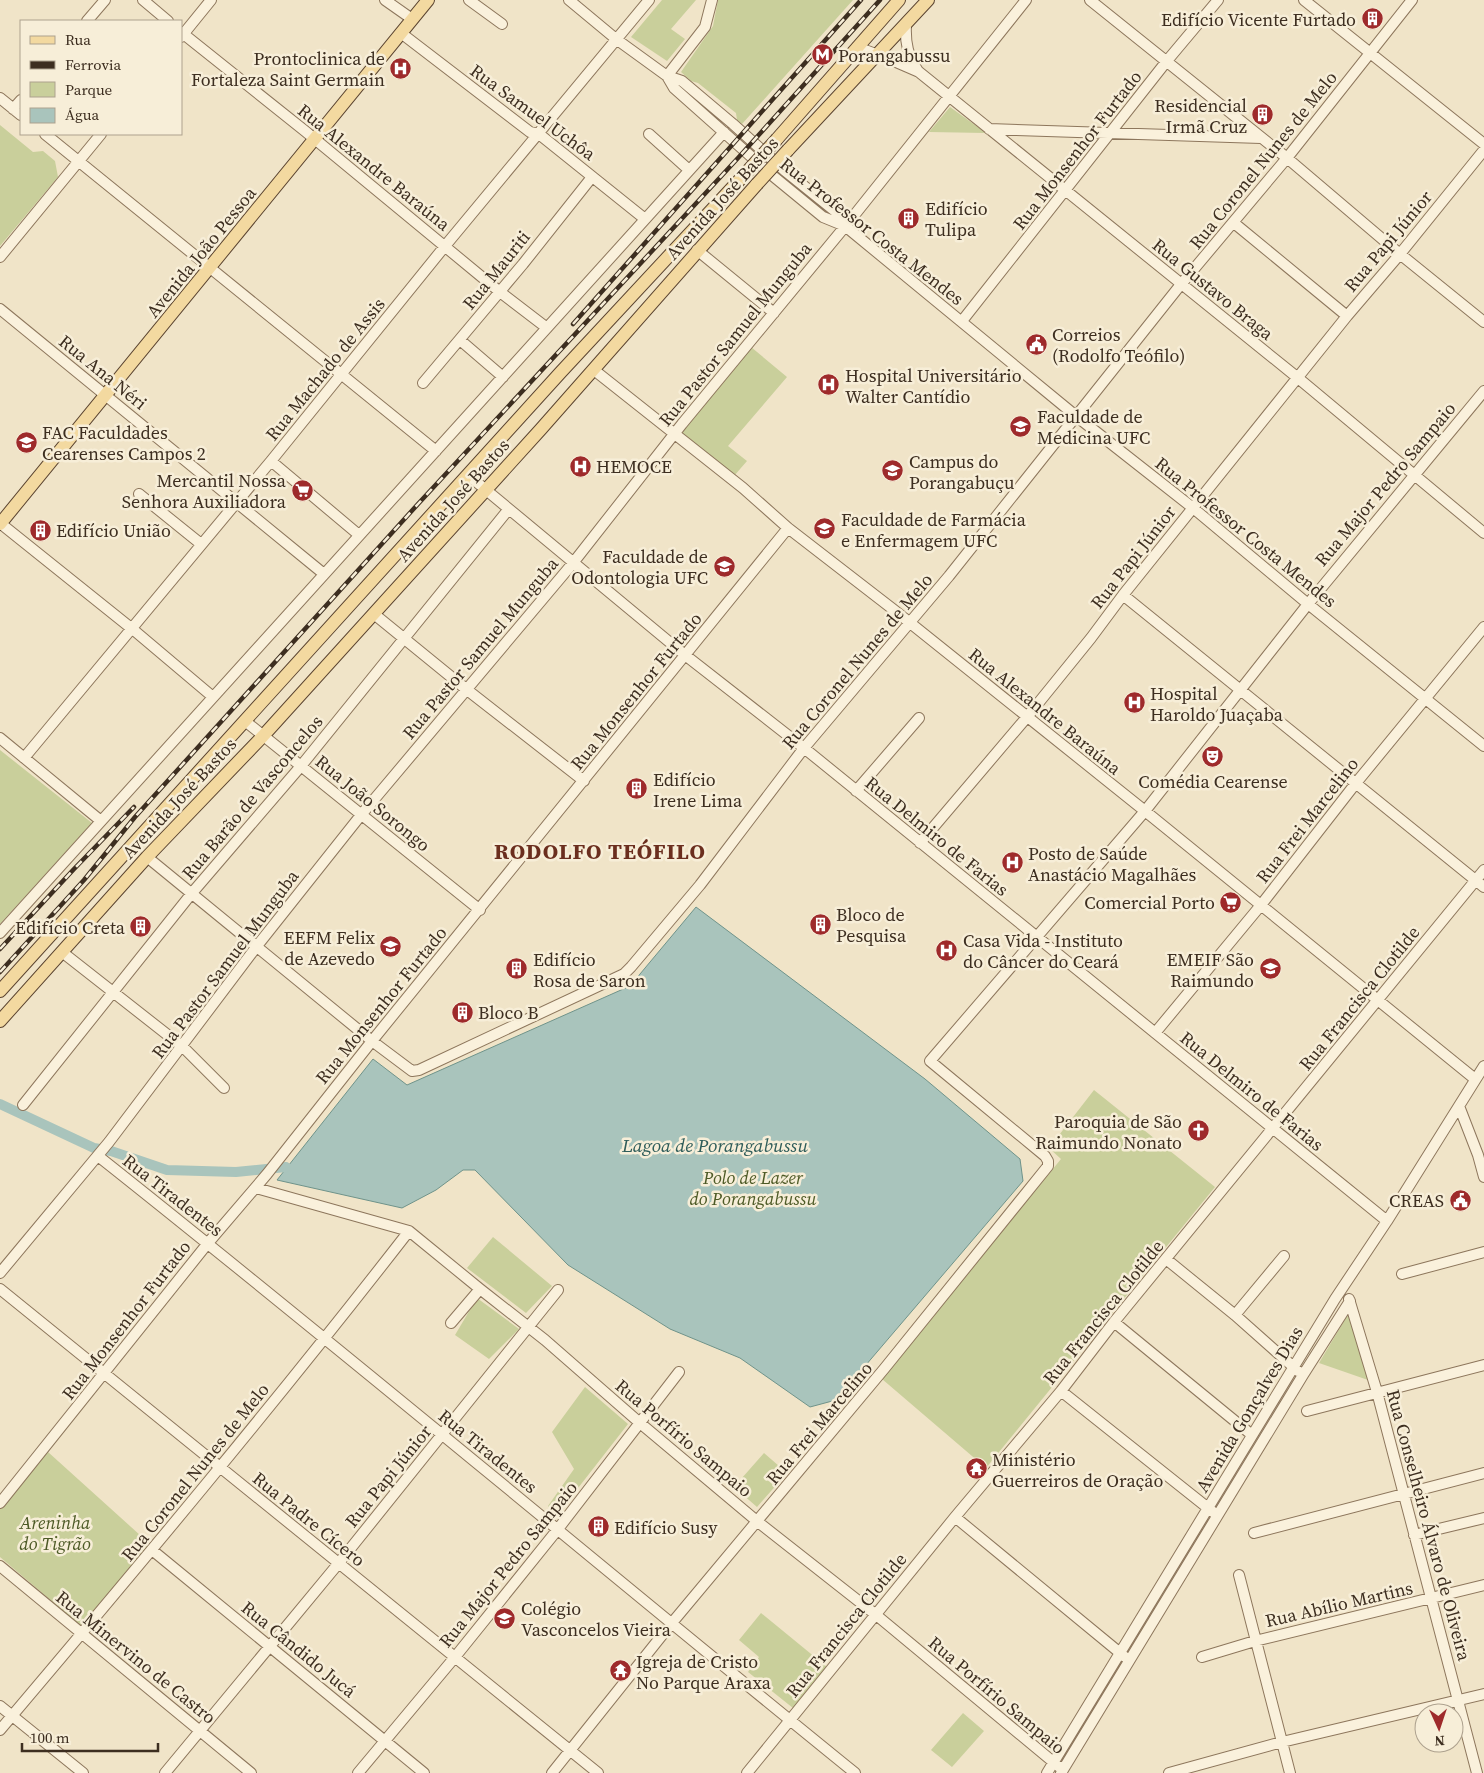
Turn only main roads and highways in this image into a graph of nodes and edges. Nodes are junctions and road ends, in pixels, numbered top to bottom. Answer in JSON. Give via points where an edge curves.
{"nodes":[{"id":1,"x":428,"y":0,"type":"edge"},
{"id":2,"x":899,"y":0,"type":"edge"},
{"id":3,"x":928,"y":0,"type":"edge"},
{"id":4,"x":0,"y":524,"type":"edge"},
{"id":5,"x":0,"y":991,"type":"edge"},
{"id":6,"x":0,"y":1021,"type":"edge"}],
"edges":[{"from":1,"to":4,"type":"main road","name":"Avenida João Pessoa"},
{"from":2,"to":5,"type":"main road","name":"Avenida José Bastos","bridge":true,"via":[[777,139],[560,373]]},
{"from":3,"to":6,"type":"main road","name":"Avenida José Bastos","bridge":true,"via":[[697,250],[594,370],[374,614],[147,857]]}]}
